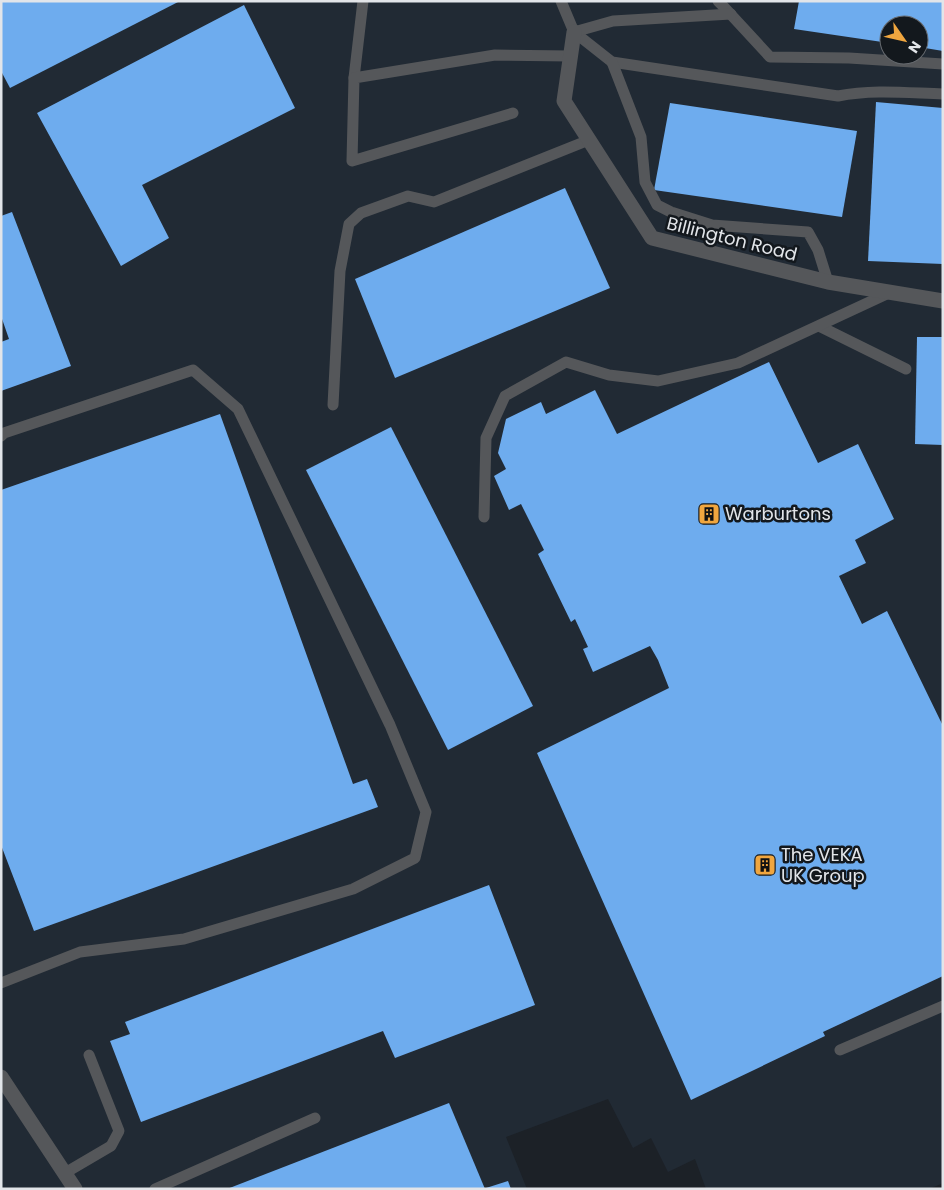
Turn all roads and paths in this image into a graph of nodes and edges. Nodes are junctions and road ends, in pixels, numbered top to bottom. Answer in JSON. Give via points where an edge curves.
{"nodes":[{"id":1,"x":363,"y":1,"type":"edge"},
{"id":2,"x":561,"y":1,"type":"edge"},
{"id":3,"x":718,"y":1,"type":"edge"},
{"id":4,"x":731,"y":14,"type":"junction"},
{"id":5,"x":574,"y":32,"type":"junction"},
{"id":6,"x":570,"y":56,"type":"junction"},
{"id":7,"x":612,"y":62,"type":"junction"},
{"id":8,"x":943,"y":64,"type":"edge"},
{"id":9,"x":354,"y":78,"type":"junction"},
{"id":10,"x":943,"y":94,"type":"edge"},
{"id":11,"x":513,"y":113,"type":"dead end"},
{"id":12,"x":588,"y":140,"type":"junction"},
{"id":13,"x":828,"y":282,"type":"junction"},
{"id":14,"x":891,"y":292,"type":"junction"},
{"id":15,"x":943,"y":301,"type":"edge"},
{"id":16,"x":819,"y":326,"type":"junction"},
{"id":17,"x":906,"y":369,"type":"dead end"},
{"id":18,"x":332,"y":406,"type":"dead end"},
{"id":19,"x":1,"y":436,"type":"edge"},
{"id":20,"x":484,"y":517,"type":"dead end"},
{"id":21,"x":1,"y":983,"type":"edge"},
{"id":22,"x":943,"y":1006,"type":"edge"},
{"id":23,"x":840,"y":1050,"type":"dead end"},
{"id":24,"x":89,"y":1055,"type":"dead end"},
{"id":25,"x":1,"y":1077,"type":"edge"},
{"id":26,"x":315,"y":1118,"type":"dead end"},
{"id":27,"x":65,"y":1173,"type":"junction"},
{"id":28,"x":75,"y":1189,"type":"edge"},
{"id":29,"x":155,"y":1189,"type":"edge"}],
"edges":[{"from":1,"to":9,"type":"lane"},
{"from":2,"to":5,"type":"lane"},
{"from":3,"to":4,"type":"lane"},
{"from":4,"to":5,"type":"lane","via":[[613,21]]},
{"from":4,"to":8,"type":"lane","via":[[770,58],[849,58]]},
{"from":5,"to":6,"type":"street","name":"Billington Road"},
{"from":5,"to":7,"type":"lane"},
{"from":6,"to":9,"type":"lane","via":[[496,55]]},
{"from":6,"to":12,"type":"street","name":"Billington Road","via":[[564,101]]},
{"from":7,"to":10,"type":"lane","via":[[838,96],[878,92]]},
{"from":7,"to":13,"type":"lane","via":[[642,137],[645,182],[657,205],[712,225],[808,232],[818,250]]},
{"from":9,"to":11,"type":"lane","via":[[352,161]]},
{"from":12,"to":13,"type":"street","name":"Billington Road","via":[[652,238]]},
{"from":12,"to":18,"type":"lane","via":[[434,202],[408,196],[361,213],[349,224],[340,271]]},
{"from":13,"to":14,"type":"street","name":"Billington Road"},
{"from":14,"to":15,"type":"street","name":"Billington Road"},
{"from":14,"to":16,"type":"lane"},
{"from":16,"to":17,"type":"lane"},
{"from":16,"to":20,"type":"lane","via":[[738,363],[658,381],[609,375],[566,362],[505,396],[486,438]]},
{"from":19,"to":21,"type":"lane","via":[[192,370],[238,408],[390,725],[426,812],[415,858],[353,890],[184,939],[80,952]]},
{"from":22,"to":23,"type":"lane"},
{"from":24,"to":27,"type":"lane","via":[[119,1132],[111,1146]]},
{"from":25,"to":27,"type":"street"},
{"from":26,"to":29,"type":"lane"},
{"from":27,"to":28,"type":"street"}]}
